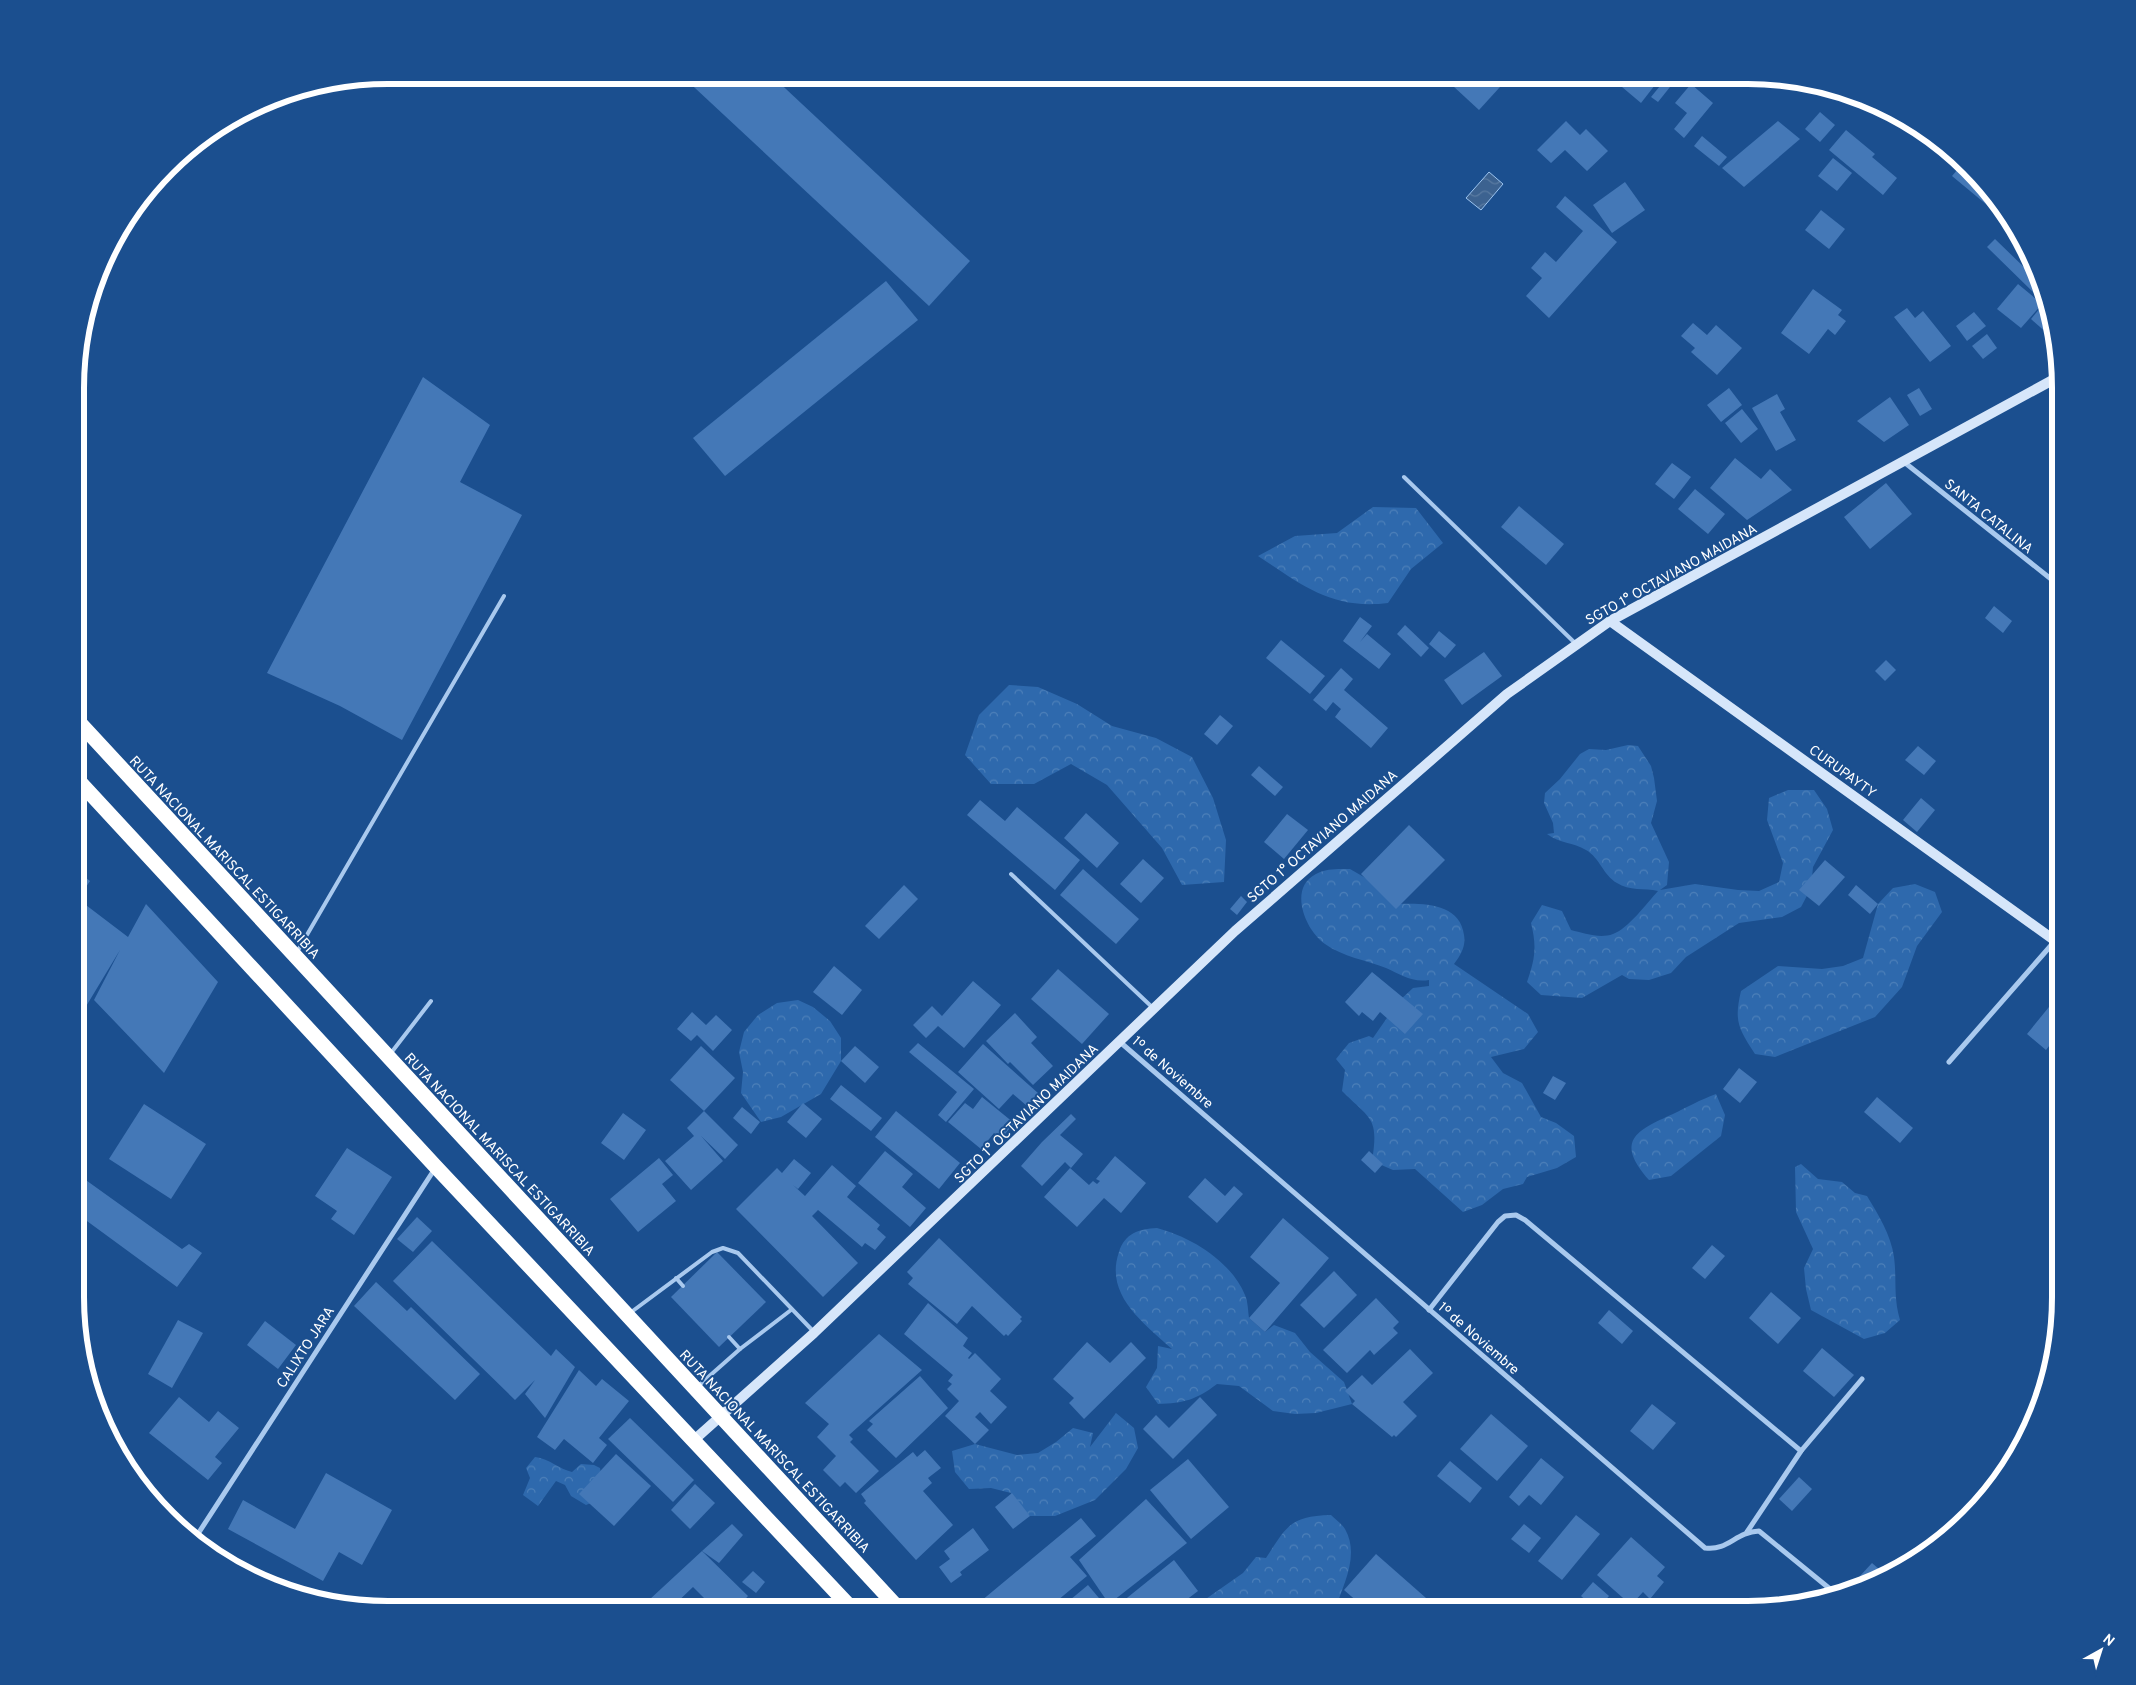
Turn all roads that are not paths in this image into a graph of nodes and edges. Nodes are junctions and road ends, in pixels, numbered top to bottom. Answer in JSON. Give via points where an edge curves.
{"nodes":[{"id":1,"x":2052,"y":380,"type":"edge"},
{"id":2,"x":1904,"y":462,"type":"junction"},
{"id":3,"x":1404,"y":477,"type":"dead end"},
{"id":4,"x":2052,"y":580,"type":"edge"},
{"id":5,"x":504,"y":596,"type":"dead end"},
{"id":6,"x":1610,"y":621,"type":"junction"},
{"id":7,"x":1576,"y":645,"type":"junction"},
{"id":8,"x":84,"y":728,"type":"edge"},
{"id":9,"x":84,"y":787,"type":"edge"},
{"id":10,"x":1010,"y":874,"type":"dead end"},
{"id":11,"x":2052,"y":935,"type":"edge"},
{"id":12,"x":2052,"y":948,"type":"edge"},
{"id":13,"x":295,"y":956,"type":"junction"},
{"id":14,"x":431,"y":1001,"type":"dead end"},
{"id":15,"x":1154,"y":1009,"type":"junction"},
{"id":16,"x":1120,"y":1042,"type":"junction"},
{"id":17,"x":388,"y":1056,"type":"junction"},
{"id":18,"x":1948,"y":1062,"type":"dead end"},
{"id":19,"x":436,"y":1167,"type":"junction"},
{"id":20,"x":676,"y":1278,"type":"junction"},
{"id":21,"x":682,"y":1286,"type":"dead end"},
{"id":22,"x":791,"y":1310,"type":"junction"},
{"id":23,"x":1429,"y":1310,"type":"junction"},
{"id":24,"x":627,"y":1315,"type":"junction"},
{"id":25,"x":814,"y":1333,"type":"junction"},
{"id":26,"x":729,"y":1337,"type":"dead end"},
{"id":27,"x":740,"y":1349,"type":"junction"},
{"id":28,"x":1862,"y":1379,"type":"dead end"},
{"id":29,"x":695,"y":1388,"type":"junction"},
{"id":30,"x":721,"y":1417,"type":"junction"},
{"id":31,"x":694,"y":1440,"type":"junction"},
{"id":32,"x":1802,"y":1451,"type":"junction"},
{"id":33,"x":1747,"y":1532,"type":"junction"},
{"id":34,"x":197,"y":1535,"type":"edge"},
{"id":35,"x":1830,"y":1590,"type":"edge"},
{"id":36,"x":845,"y":1601,"type":"edge"},
{"id":37,"x":892,"y":1601,"type":"edge"}],
"edges":[{"from":1,"to":2,"type":"main road","name":"SGTO 1° OCTAVIANO MAIDANA"},
{"from":2,"to":4,"type":"street","name":"SANTA CATALINA"},
{"from":2,"to":6,"type":"main road","name":"SGTO 1° OCTAVIANO MAIDANA"},
{"from":3,"to":7,"type":"lane"},
{"from":5,"to":13,"type":"lane"},
{"from":6,"to":7,"type":"main road","name":"SGTO 1° OCTAVIANO MAIDANA"},
{"from":6,"to":11,"type":"main road","name":"CURUPAYTY"},
{"from":7,"to":15,"type":"main road","name":"SGTO 1° OCTAVIANO MAIDANA","via":[[1508,694],[1370,812],[1235,931]]},
{"from":8,"to":13,"type":"highway","name":"RUTA NACIONAL MARISCAL ESTIGARRIBIA"},
{"from":9,"to":19,"type":"highway"},
{"from":10,"to":15,"type":"lane"},
{"from":12,"to":18,"type":"street"},
{"from":13,"to":17,"type":"highway","name":"RUTA NACIONAL MARISCAL ESTIGARRIBIA"},
{"from":14,"to":17,"type":"lane"},
{"from":15,"to":16,"type":"main road","name":"SGTO 1° OCTAVIANO MAIDANA"},
{"from":16,"to":23,"type":"street","name":"1º de Noviembre"},
{"from":16,"to":25,"type":"main road","name":"SGTO 1° OCTAVIANO MAIDANA"},
{"from":17,"to":24,"type":"highway","name":"RUTA NACIONAL MARISCAL ESTIGARRIBIA"},
{"from":19,"to":31,"type":"highway"},
{"from":19,"to":34,"type":"street","name":"CALIXTO JARA"},
{"from":20,"to":21,"type":"lane"},
{"from":20,"to":22,"type":"lane","via":[[712,1252],[730,1249],[738,1253]]},
{"from":20,"to":24,"type":"lane"},
{"from":22,"to":25,"type":"lane"},
{"from":22,"to":27,"type":"lane"},
{"from":23,"to":32,"type":"street","via":[[1498,1222],[1505,1216],[1516,1215]]},
{"from":23,"to":33,"type":"street","name":"1º de Noviembre","via":[[1706,1548],[1723,1546]]},
{"from":24,"to":29,"type":"highway","name":"RUTA NACIONAL MARISCAL ESTIGARRIBIA"},
{"from":25,"to":30,"type":"main road","name":"SGTO 1° OCTAVIANO MAIDANA"},
{"from":26,"to":27,"type":"lane"},
{"from":27,"to":29,"type":"lane"},
{"from":28,"to":32,"type":"street"},
{"from":29,"to":30,"type":"highway","name":"RUTA NACIONAL MARISCAL ESTIGARRIBIA"},
{"from":30,"to":31,"type":"main road","name":"SGTO 1° OCTAVIANO MAIDANA"},
{"from":30,"to":37,"type":"highway","name":"RUTA NACIONAL MARISCAL ESTIGARRIBIA"},
{"from":31,"to":36,"type":"highway"},
{"from":32,"to":33,"type":"street"},
{"from":33,"to":35,"type":"street","via":[[1759,1531]]}]}
